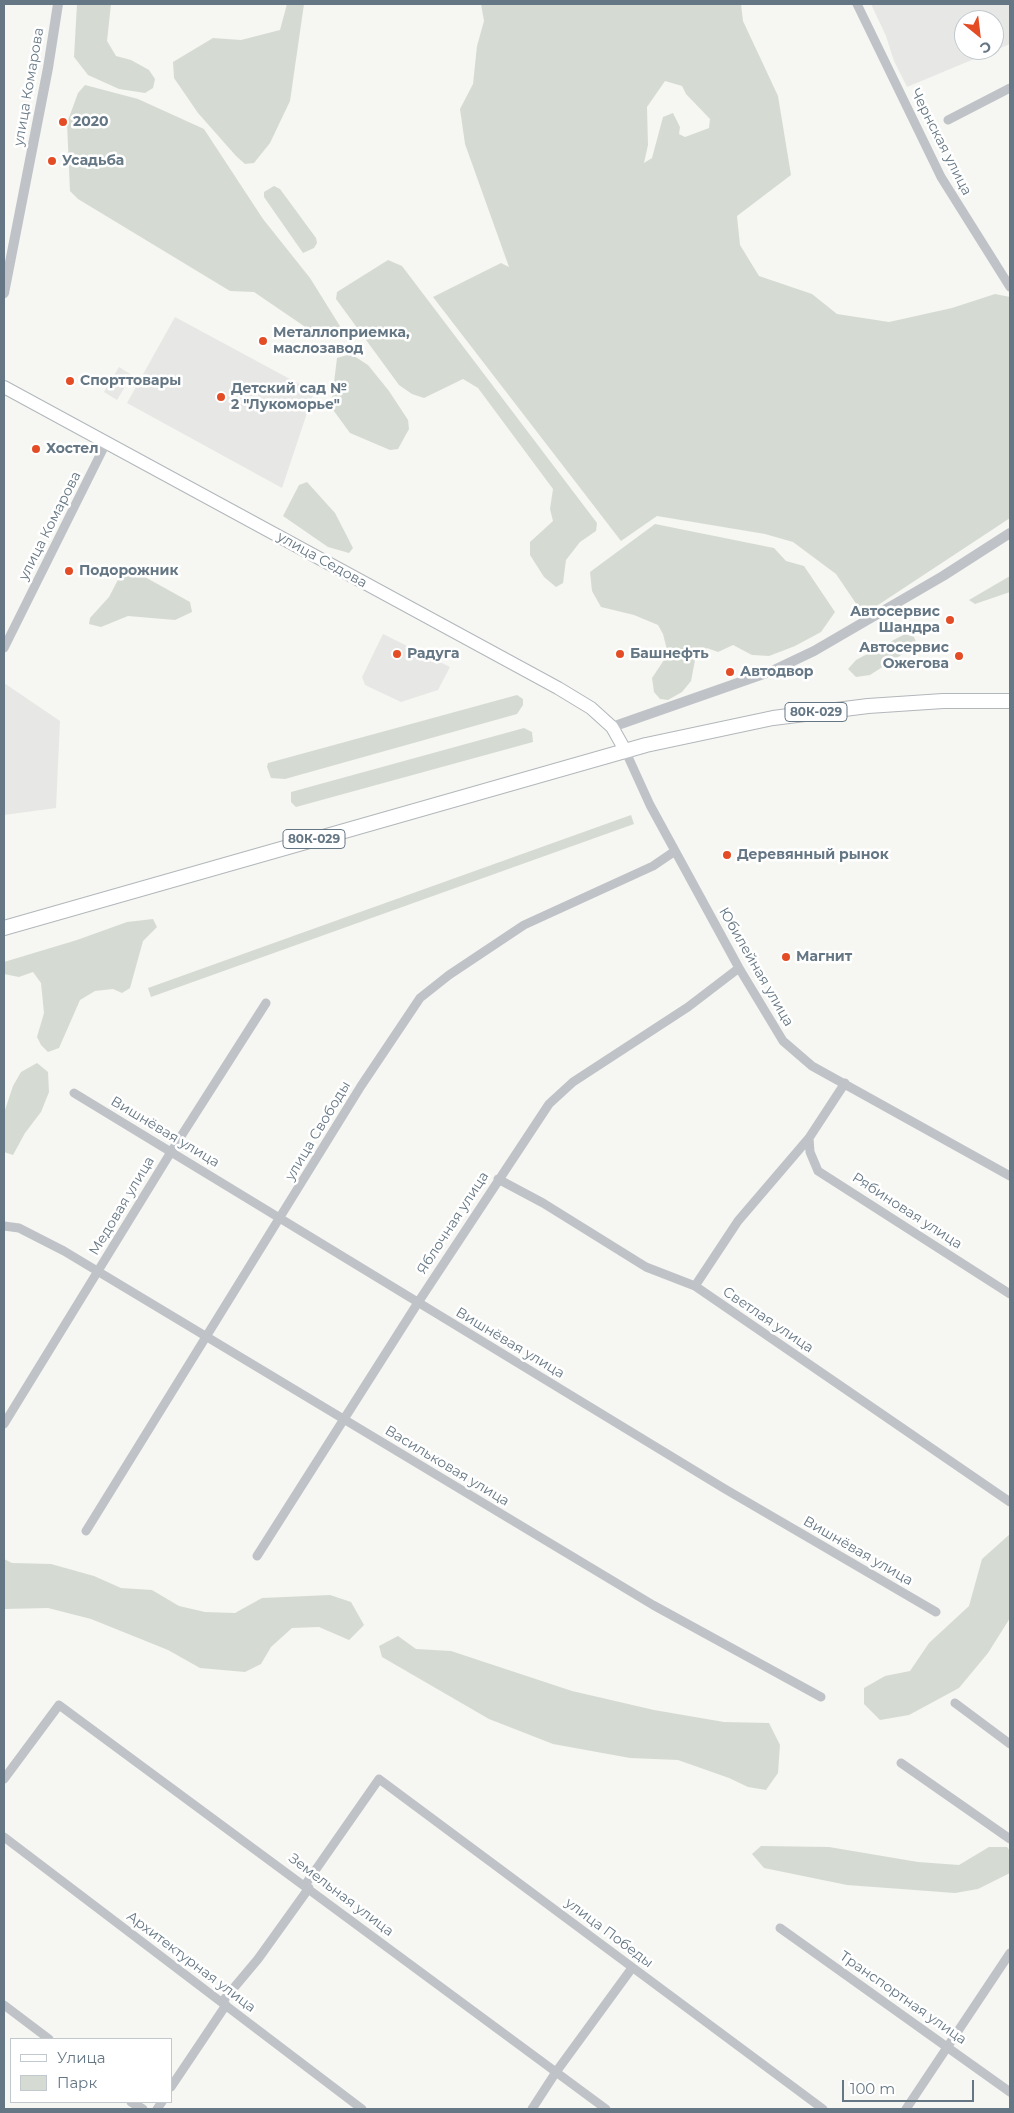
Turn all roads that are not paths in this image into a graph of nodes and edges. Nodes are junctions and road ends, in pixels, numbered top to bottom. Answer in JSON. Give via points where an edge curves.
{"nodes":[{"id":1,"x":58,"y":4,"type":"edge"},
{"id":2,"x":857,"y":4,"type":"edge"},
{"id":3,"x":1010,"y":88,"type":"edge"},
{"id":4,"x":948,"y":120,"type":"dead end"},
{"id":5,"x":1010,"y":287,"type":"edge"},
{"id":6,"x":4,"y":294,"type":"edge"},
{"id":7,"x":4,"y":387,"type":"edge"},
{"id":8,"x":106,"y":443,"type":"junction"},
{"id":9,"x":1010,"y":533,"type":"edge"},
{"id":10,"x":4,"y":648,"type":"edge"},
{"id":11,"x":1010,"y":701,"type":"edge"},
{"id":12,"x":612,"y":727,"type":"junction"},
{"id":13,"x":625,"y":750,"type":"junction"},
{"id":14,"x":675,"y":851,"type":"junction"},
{"id":15,"x":4,"y":928,"type":"edge"},
{"id":16,"x":739,"y":968,"type":"junction"},
{"id":17,"x":266,"y":1003,"type":"dead end"},
{"id":18,"x":844,"y":1083,"type":"junction"},
{"id":19,"x":74,"y":1093,"type":"dead end"},
{"id":20,"x":808,"y":1138,"type":"junction"},
{"id":21,"x":171,"y":1152,"type":"junction"},
{"id":22,"x":1010,"y":1176,"type":"edge"},
{"id":23,"x":498,"y":1179,"type":"junction"},
{"id":24,"x":281,"y":1218,"type":"junction"},
{"id":25,"x":4,"y":1226,"type":"edge"},
{"id":26,"x":99,"y":1272,"type":"junction"},
{"id":27,"x":695,"y":1286,"type":"junction"},
{"id":28,"x":1010,"y":1294,"type":"edge"},
{"id":29,"x":419,"y":1301,"type":"junction"},
{"id":30,"x":208,"y":1337,"type":"junction"},
{"id":31,"x":344,"y":1420,"type":"junction"},
{"id":32,"x":4,"y":1424,"type":"edge"},
{"id":33,"x":1010,"y":1502,"type":"edge"},
{"id":34,"x":86,"y":1531,"type":"dead end"},
{"id":35,"x":257,"y":1556,"type":"dead end"},
{"id":36,"x":936,"y":1612,"type":"dead end"},
{"id":37,"x":821,"y":1696,"type":"dead end"},
{"id":38,"x":955,"y":1703,"type":"dead end"},
{"id":39,"x":1010,"y":1744,"type":"edge"},
{"id":40,"x":901,"y":1763,"type":"dead end"},
{"id":41,"x":4,"y":1779,"type":"edge"},
{"id":42,"x":4,"y":1836,"type":"edge"},
{"id":43,"x":1010,"y":1839,"type":"edge"},
{"id":44,"x":307,"y":1887,"type":"junction"},
{"id":45,"x":780,"y":1928,"type":"dead end"},
{"id":46,"x":1010,"y":1953,"type":"edge"},
{"id":47,"x":632,"y":1968,"type":"junction"},
{"id":48,"x":224,"y":2004,"type":"junction"},
{"id":49,"x":4,"y":2005,"type":"edge"},
{"id":50,"x":48,"y":2038,"type":"edge"},
{"id":51,"x":949,"y":2046,"type":"junction"},
{"id":52,"x":556,"y":2072,"type":"junction"},
{"id":53,"x":172,"y":2085,"type":"edge"},
{"id":54,"x":1010,"y":2092,"type":"edge"},
{"id":55,"x":362,"y":2109,"type":"edge"},
{"id":56,"x":532,"y":2109,"type":"edge"},
{"id":57,"x":606,"y":2109,"type":"edge"},
{"id":58,"x":823,"y":2109,"type":"edge"},
{"id":59,"x":906,"y":2109,"type":"edge"}],
"edges":[{"from":1,"to":6,"type":"street","name":"улица Комарова"},
{"from":2,"to":5,"type":"street","name":"Чернская улица","via":[[941,177]]},
{"from":3,"to":4,"type":"street"},
{"from":7,"to":8,"type":"main road","name":"улица Седова"},
{"from":8,"to":10,"type":"street","name":"улица Комарова"},
{"from":8,"to":12,"type":"main road","name":"улица Седова","via":[[558,688],[591,708]]},
{"from":9,"to":12,"type":"street","via":[[814,651],[772,671]]},
{"from":11,"to":13,"type":"main road","number":"80К-029","via":[[906,703],[772,718]]},
{"from":12,"to":13,"type":"main road","name":"улица Седова"},
{"from":13,"to":14,"type":"street","name":"Юбилейная улица"},
{"from":13,"to":15,"type":"main road","number":"80К-029"},
{"from":14,"to":16,"type":"street","name":"Юбилейная улица"},
{"from":14,"to":24,"type":"street","name":"улица Свободы","via":[[653,866],[524,925],[420,998],[361,1086]]},
{"from":16,"to":18,"type":"street","name":"Юбилейная улица","via":[[786,1045],[812,1066]]},
{"from":16,"to":23,"type":"street","name":"Яблочная улица","via":[[688,1007],[573,1082],[549,1104]]},
{"from":17,"to":21,"type":"street","name":"Медовая улица"},
{"from":18,"to":20,"type":"street"},
{"from":18,"to":22,"type":"street","name":"Юбилейная улица"},
{"from":19,"to":21,"type":"street","name":"Вишнёвая улица"},
{"from":20,"to":27,"type":"street","via":[[738,1221]]},
{"from":20,"to":28,"type":"street","name":"Рябиновая улица","via":[[818,1171]]},
{"from":21,"to":24,"type":"street","name":"Вишнёвая улица"},
{"from":21,"to":26,"type":"street","name":"Медовая улица"},
{"from":23,"to":27,"type":"street","name":"Светлая улица","via":[[543,1203],[646,1268]]},
{"from":23,"to":29,"type":"street","name":"Яблочная улица"},
{"from":24,"to":29,"type":"street","name":"Вишнёвая улица"},
{"from":24,"to":30,"type":"street","name":"улица Свободы"},
{"from":25,"to":26,"type":"street","name":"Васильковая улица","via":[[19,1228]]},
{"from":26,"to":30,"type":"street","name":"Васильковая улица"},
{"from":26,"to":32,"type":"street","name":"Медовая улица"},
{"from":27,"to":33,"type":"street","name":"Светлая улица"},
{"from":29,"to":31,"type":"street","name":"Яблочная улица"},
{"from":29,"to":36,"type":"street","name":"Вишнёвая улица","via":[[432,1312],[716,1484]]},
{"from":30,"to":31,"type":"street","name":"Васильковая улица"},
{"from":30,"to":34,"type":"street","name":"улица Свободы"},
{"from":31,"to":35,"type":"street","name":"Яблочная улица"},
{"from":31,"to":37,"type":"street","name":"Васильковая улица","via":[[653,1605]]},
{"from":38,"to":39,"type":"street"},
{"from":40,"to":43,"type":"street"},
{"from":41,"to":44,"type":"street","name":"Земельная улица","via":[[59,1705]]},
{"from":42,"to":48,"type":"street","name":"Архитектурная улица"},
{"from":44,"to":47,"type":"street","name":"улица Победы","via":[[379,1779]]},
{"from":44,"to":48,"type":"street"},
{"from":44,"to":52,"type":"street","name":"Земельная улица"},
{"from":45,"to":51,"type":"street","name":"Транспортная улица"},
{"from":46,"to":51,"type":"street"},
{"from":47,"to":52,"type":"street"},
{"from":47,"to":58,"type":"street","name":"улица Победы"},
{"from":48,"to":53,"type":"street"},
{"from":48,"to":55,"type":"street","name":"Архитектурная улица"},
{"from":49,"to":50,"type":"street"},
{"from":51,"to":54,"type":"street","name":"Транспортная улица"},
{"from":51,"to":59,"type":"street"},
{"from":52,"to":56,"type":"street"},
{"from":52,"to":57,"type":"street","name":"Земельная улица"}]}
